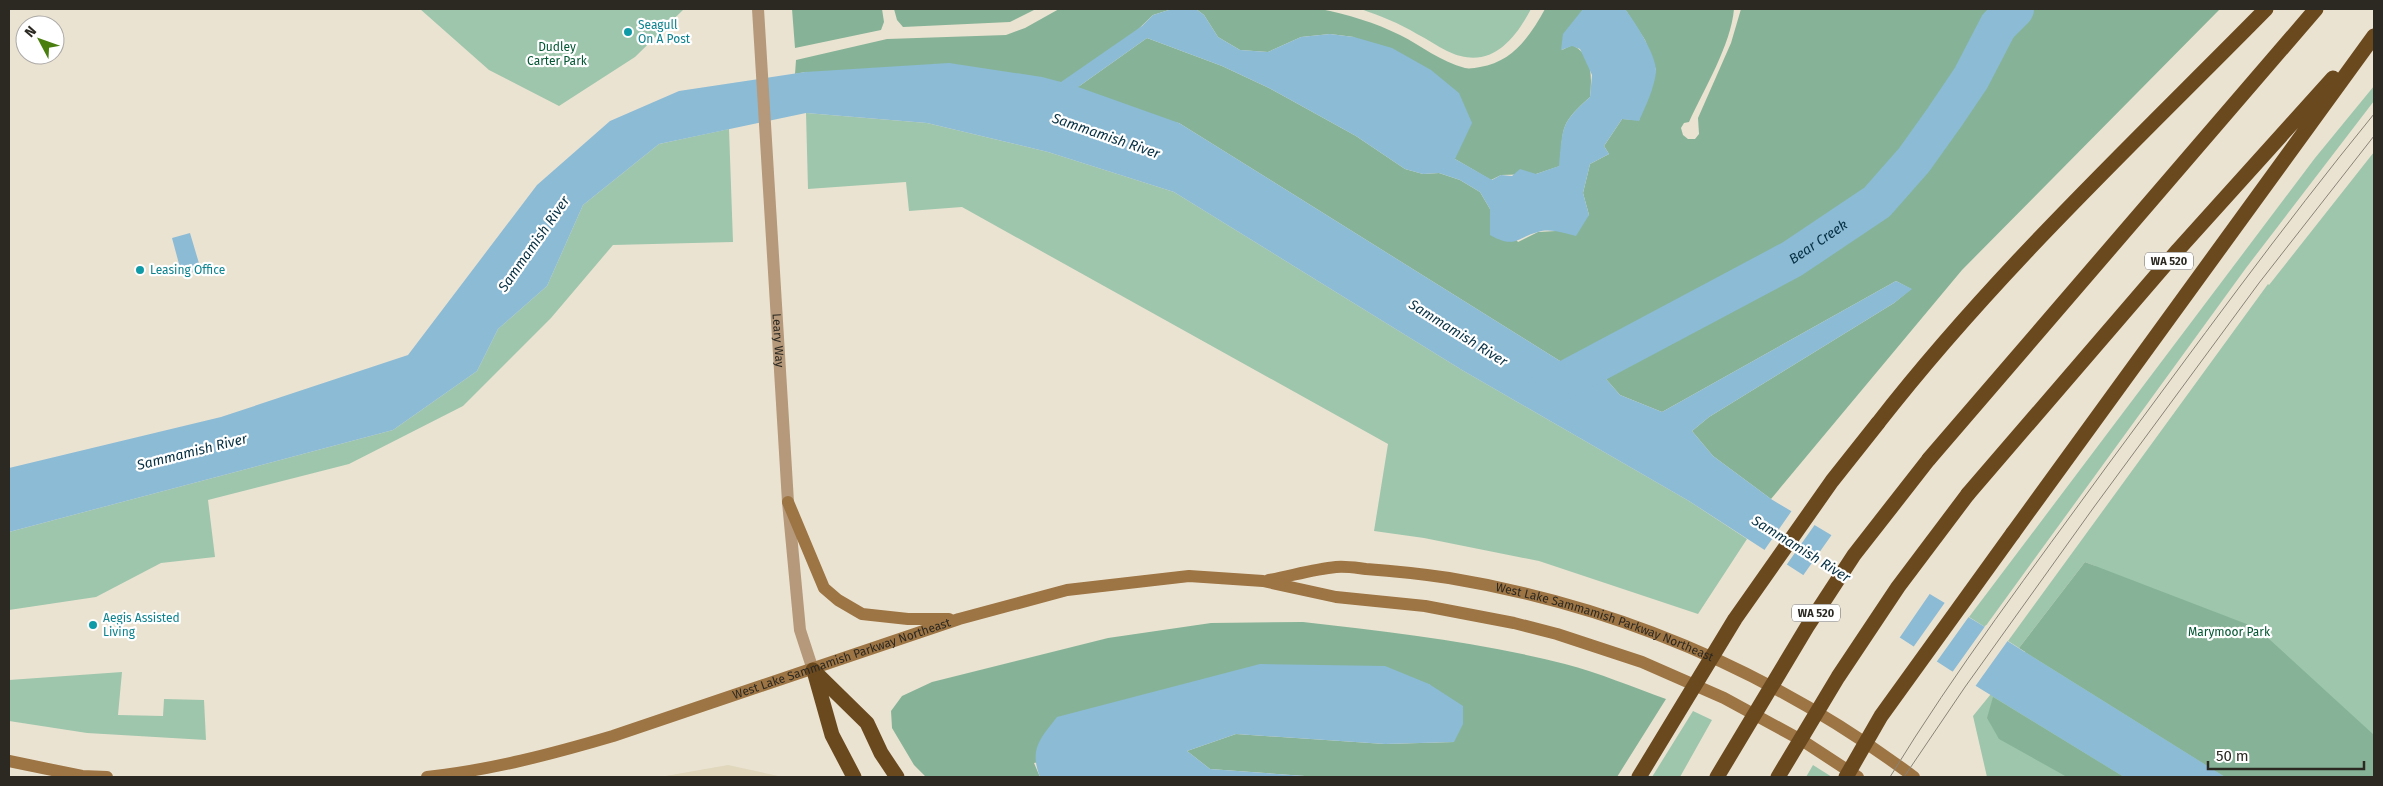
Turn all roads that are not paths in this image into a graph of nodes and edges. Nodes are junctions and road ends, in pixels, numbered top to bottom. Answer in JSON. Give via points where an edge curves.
{"nodes":[{"id":1,"x":758,"y":9,"type":"edge"},
{"id":2,"x":2266,"y":9,"type":"edge"},
{"id":3,"x":2316,"y":9,"type":"edge"},
{"id":4,"x":2374,"y":34,"type":"edge"},
{"id":5,"x":788,"y":502,"type":"junction"},
{"id":6,"x":1263,"y":581,"type":"junction"},
{"id":7,"x":960,"y":619,"type":"junction"},
{"id":8,"x":813,"y":670,"type":"junction"},
{"id":9,"x":9,"y":761,"type":"edge"},
{"id":10,"x":76,"y":777,"type":"edge"},
{"id":11,"x":107,"y":777,"type":"edge"},
{"id":12,"x":427,"y":777,"type":"edge"},
{"id":13,"x":854,"y":777,"type":"edge"},
{"id":14,"x":898,"y":777,"type":"edge"},
{"id":15,"x":1639,"y":777,"type":"edge"},
{"id":16,"x":1717,"y":777,"type":"edge"},
{"id":17,"x":1778,"y":777,"type":"edge"},
{"id":18,"x":1846,"y":777,"type":"edge"},
{"id":19,"x":1858,"y":777,"type":"edge"},
{"id":20,"x":1914,"y":777,"type":"edge"}],
"edges":[{"from":1,"to":5,"type":"street","name":"Leary Way"},
{"from":2,"to":15,"type":"highway","bridge":true,"via":[[1927,360],[1832,481],[1735,619]]},
{"from":3,"to":16,"type":"highway","number":"WA 520","bridge":true,"via":[[1929,459],[1849,563]]},
{"from":4,"to":17,"type":"highway","number":"WA 520","bridge":true,"via":[[2178,250],[1968,494],[1898,587],[1838,677]]},
{"from":4,"to":18,"type":"highway","bridge":true,"via":[[1882,716]]},
{"from":5,"to":7,"type":"main road","via":[[824,588],[838,600],[862,614],[908,619]]},
{"from":5,"to":8,"type":"street","name":"Leary Way","via":[[800,630]]},
{"from":6,"to":7,"type":"main road","name":"West Lake Sammamish Parkway Northeast","via":[[1189,576],[1067,590]]},
{"from":6,"to":19,"type":"main road","name":"West Lake Sammamish Parkway Northeast","via":[[1336,598],[1417,605],[1470,614],[1600,647],[1724,698],[1802,741]]},
{"from":6,"to":20,"type":"main road","name":"West Lake Sammamish Parkway Northeast","via":[[1337,567],[1386,570],[1483,584],[1578,607],[1671,639],[1760,680],[1845,729]]},
{"from":7,"to":8,"type":"main road","name":"West Lake Sammamish Parkway Northeast"},
{"from":8,"to":12,"type":"main road","name":"West Lake Sammamish Parkway Northeast","via":[[562,751],[503,765]]},
{"from":8,"to":13,"type":"highway","via":[[832,735]]},
{"from":8,"to":14,"type":"highway","via":[[867,723],[881,753]]},
{"from":9,"to":10,"type":"main road"},
{"from":10,"to":11,"type":"main road"}]}
